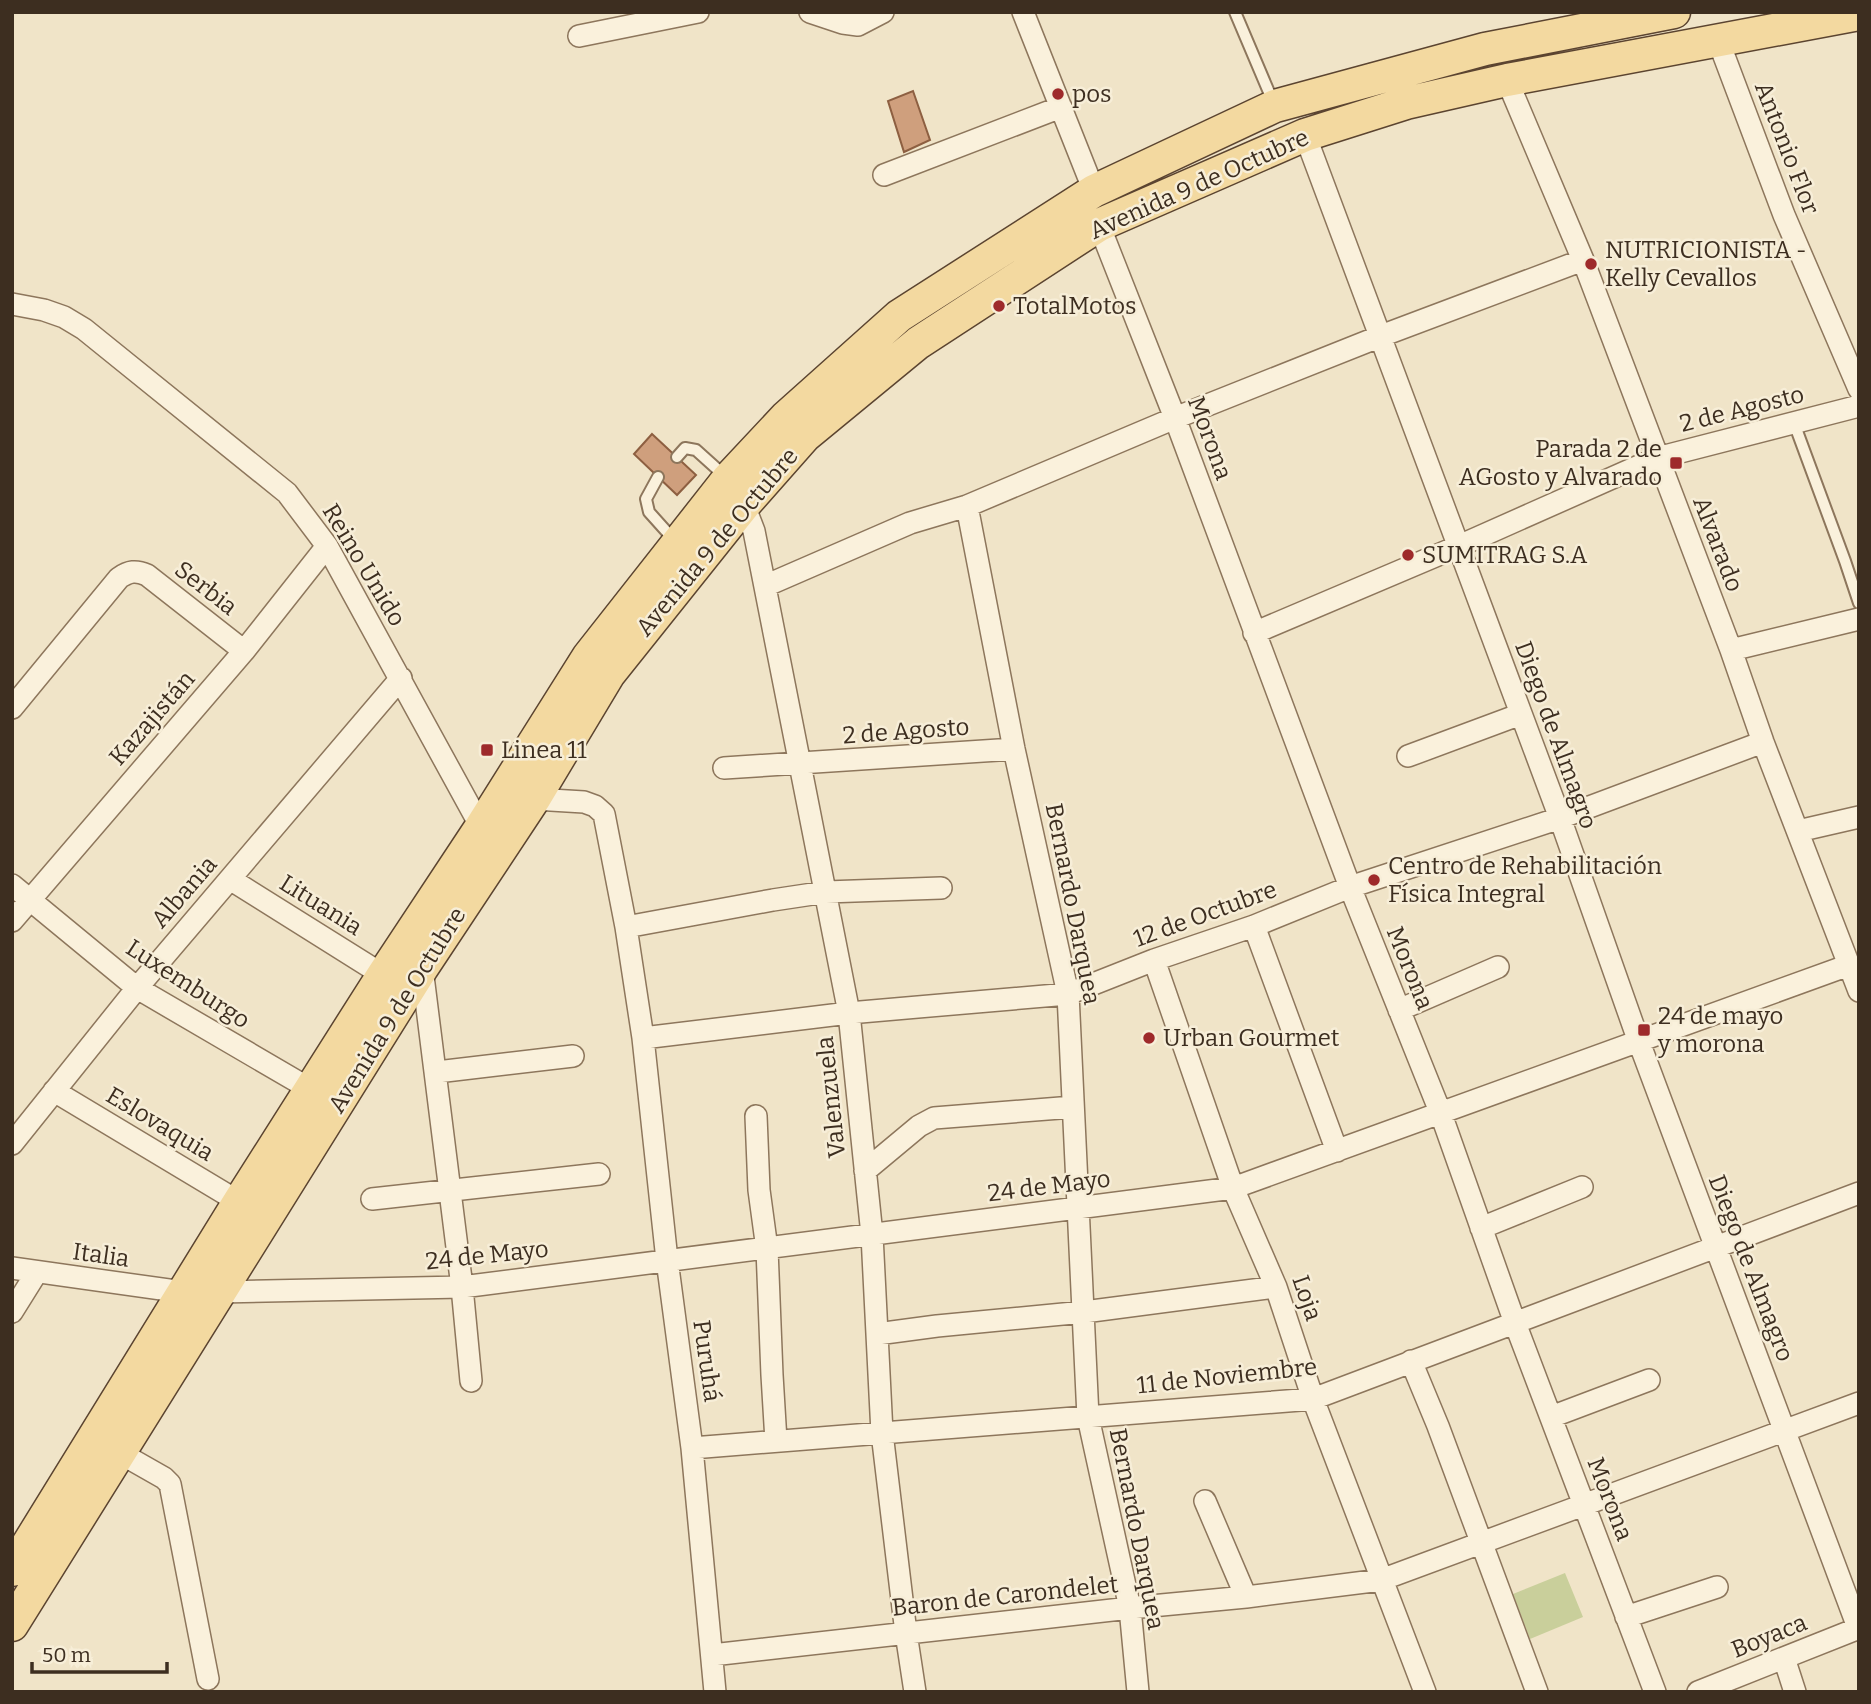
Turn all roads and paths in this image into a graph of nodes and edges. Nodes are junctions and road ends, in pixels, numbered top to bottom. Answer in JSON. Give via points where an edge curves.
{"nodes":[{"id":1,"x":698,"y":12,"type":"edge"},
{"id":2,"x":810,"y":12,"type":"edge"},
{"id":3,"x":883,"y":12,"type":"edge"},
{"id":4,"x":1023,"y":12,"type":"edge"},
{"id":5,"x":1236,"y":12,"type":"edge"},
{"id":6,"x":1674,"y":12,"type":"edge"},
{"id":7,"x":1859,"y":14,"type":"edge"},
{"id":8,"x":579,"y":36,"type":"dead end"},
{"id":9,"x":1718,"y":40,"type":"junction"},
{"id":10,"x":1507,"y":80,"type":"junction"},
{"id":11,"x":1275,"y":106,"type":"junction"},
{"id":12,"x":1061,"y":107,"type":"junction"},
{"id":13,"x":1306,"y":135,"type":"junction"},
{"id":14,"x":884,"y":176,"type":"dead end"},
{"id":15,"x":1094,"y":191,"type":"junction"},
{"id":16,"x":1099,"y":225,"type":"junction"},
{"id":17,"x":1583,"y":261,"type":"junction"},
{"id":18,"x":12,"y":304,"type":"edge"},
{"id":19,"x":1381,"y":336,"type":"junction"},
{"id":20,"x":1859,"y":389,"type":"edge"},
{"id":21,"x":1859,"y":406,"type":"edge"},
{"id":22,"x":1175,"y":418,"type":"junction"},
{"id":23,"x":1794,"y":423,"type":"junction"},
{"id":24,"x":677,"y":457,"type":"dead end"},
{"id":25,"x":1657,"y":458,"type":"junction"},
{"id":26,"x":659,"y":477,"type":"dead end"},
{"id":27,"x":736,"y":492,"type":"junction"},
{"id":28,"x":967,"y":506,"type":"junction"},
{"id":29,"x":677,"y":543,"type":"junction"},
{"id":30,"x":327,"y":546,"type":"junction"},
{"id":31,"x":1459,"y":547,"type":"junction"},
{"id":32,"x":765,"y":586,"type":"junction"},
{"id":33,"x":1859,"y":603,"type":"edge"},
{"id":34,"x":1859,"y":619,"type":"edge"},
{"id":35,"x":1254,"y":634,"type":"junction"},
{"id":36,"x":1731,"y":650,"type":"junction"},
{"id":37,"x":244,"y":651,"type":"junction"},
{"id":38,"x":401,"y":678,"type":"junction"},
{"id":39,"x":12,"y":708,"type":"edge"},
{"id":40,"x":1521,"y":714,"type":"junction"},
{"id":41,"x":1763,"y":742,"type":"junction"},
{"id":42,"x":1014,"y":749,"type":"junction"},
{"id":43,"x":1408,"y":756,"type":"dead end"},
{"id":44,"x":800,"y":764,"type":"junction"},
{"id":45,"x":724,"y":768,"type":"dead end"},
{"id":46,"x":534,"y":799,"type":"junction"},
{"id":47,"x":1859,"y":817,"type":"edge"},
{"id":48,"x":1560,"y":818,"type":"junction"},
{"id":49,"x":1798,"y":831,"type":"junction"},
{"id":50,"x":491,"y":837,"type":"junction"},
{"id":51,"x":230,"y":879,"type":"junction"},
{"id":52,"x":12,"y":885,"type":"edge"},
{"id":53,"x":1350,"y":887,"type":"junction"},
{"id":54,"x":941,"y":888,"type":"dead end"},
{"id":55,"x":826,"y":892,"type":"junction"},
{"id":56,"x":30,"y":899,"type":"junction"},
{"id":57,"x":12,"y":921,"type":"edge"},
{"id":58,"x":1254,"y":926,"type":"junction"},
{"id":59,"x":626,"y":927,"type":"junction"},
{"id":60,"x":1154,"y":960,"type":"junction"},
{"id":61,"x":1849,"y":965,"type":"junction"},
{"id":62,"x":1498,"y":967,"type":"dead end"},
{"id":63,"x":422,"y":968,"type":"junction"},
{"id":64,"x":383,"y":975,"type":"junction"},
{"id":65,"x":137,"y":988,"type":"junction"},
{"id":66,"x":1859,"y":990,"type":"edge"},
{"id":67,"x":1068,"y":994,"type":"junction"},
{"id":68,"x":1399,"y":1010,"type":"junction"},
{"id":69,"x":849,"y":1013,"type":"junction"},
{"id":70,"x":643,"y":1038,"type":"junction"},
{"id":71,"x":1639,"y":1042,"type":"junction"},
{"id":72,"x":573,"y":1056,"type":"dead end"},
{"id":73,"x":437,"y":1072,"type":"junction"},
{"id":74,"x":310,"y":1089,"type":"junction"},
{"id":75,"x":54,"y":1091,"type":"junction"},
{"id":76,"x":1073,"y":1107,"type":"junction"},
{"id":77,"x":1441,"y":1114,"type":"junction"},
{"id":78,"x":756,"y":1116,"type":"dead end"},
{"id":79,"x":12,"y":1144,"type":"edge"},
{"id":80,"x":1337,"y":1151,"type":"junction"},
{"id":81,"x":865,"y":1171,"type":"junction"},
{"id":82,"x":599,"y":1174,"type":"dead end"},
{"id":83,"x":1581,"y":1187,"type":"dead end"},
{"id":84,"x":1233,"y":1188,"type":"junction"},
{"id":85,"x":451,"y":1190,"type":"junction"},
{"id":86,"x":1859,"y":1193,"type":"edge"},
{"id":87,"x":372,"y":1199,"type":"dead end"},
{"id":88,"x":239,"y":1202,"type":"junction"},
{"id":89,"x":1078,"y":1209,"type":"junction"},
{"id":90,"x":1481,"y":1228,"type":"junction"},
{"id":91,"x":872,"y":1235,"type":"junction"},
{"id":92,"x":1715,"y":1247,"type":"junction"},
{"id":93,"x":767,"y":1249,"type":"junction"},
{"id":94,"x":667,"y":1260,"type":"junction"},
{"id":95,"x":12,"y":1268,"type":"edge"},
{"id":96,"x":37,"y":1272,"type":"junction"},
{"id":97,"x":1276,"y":1286,"type":"junction"},
{"id":98,"x":462,"y":1287,"type":"junction"},
{"id":99,"x":183,"y":1292,"type":"junction"},
{"id":100,"x":219,"y":1292,"type":"junction"},
{"id":101,"x":12,"y":1312,"type":"edge"},
{"id":102,"x":1084,"y":1312,"type":"junction"},
{"id":103,"x":1515,"y":1323,"type":"junction"},
{"id":104,"x":877,"y":1334,"type":"junction"},
{"id":105,"x":1411,"y":1362,"type":"junction"},
{"id":106,"x":1648,"y":1380,"type":"dead end"},
{"id":107,"x":471,"y":1381,"type":"dead end"},
{"id":108,"x":1312,"y":1399,"type":"junction"},
{"id":109,"x":1859,"y":1402,"type":"edge"},
{"id":110,"x":1088,"y":1417,"type":"junction"},
{"id":111,"x":1551,"y":1417,"type":"junction"},
{"id":112,"x":1784,"y":1430,"type":"junction"},
{"id":113,"x":882,"y":1433,"type":"junction"},
{"id":114,"x":776,"y":1441,"type":"junction"},
{"id":115,"x":692,"y":1448,"type":"junction"},
{"id":116,"x":120,"y":1453,"type":"junction"},
{"id":117,"x":1206,"y":1500,"type":"dead end"},
{"id":118,"x":1584,"y":1505,"type":"junction"},
{"id":119,"x":1481,"y":1543,"type":"junction"},
{"id":120,"x":12,"y":1570,"type":"edge"},
{"id":121,"x":1381,"y":1580,"type":"junction"},
{"id":122,"x":1717,"y":1587,"type":"dead end"},
{"id":123,"x":1246,"y":1597,"type":"junction"},
{"id":124,"x":1130,"y":1608,"type":"junction"},
{"id":125,"x":1626,"y":1617,"type":"junction"},
{"id":126,"x":12,"y":1625,"type":"edge"},
{"id":127,"x":1858,"y":1629,"type":"edge"},
{"id":128,"x":906,"y":1633,"type":"junction"},
{"id":129,"x":712,"y":1655,"type":"junction"},
{"id":130,"x":1784,"y":1658,"type":"junction"},
{"id":131,"x":208,"y":1679,"type":"dead end"},
{"id":132,"x":715,"y":1692,"type":"edge"},
{"id":133,"x":915,"y":1692,"type":"edge"},
{"id":134,"x":1138,"y":1692,"type":"edge"},
{"id":135,"x":1425,"y":1692,"type":"edge"},
{"id":136,"x":1537,"y":1692,"type":"edge"},
{"id":137,"x":1655,"y":1692,"type":"edge"},
{"id":138,"x":1698,"y":1692,"type":"edge"},
{"id":139,"x":1795,"y":1692,"type":"edge"}],
"edges":[{"from":1,"to":8,"type":"street"},
{"from":2,"to":3,"type":"street","via":[[858,26]]},
{"from":4,"to":12,"type":"street"},
{"from":5,"to":11,"type":"lane"},
{"from":6,"to":11,"type":"main road","name":"Avenida 9 de Octubre","via":[[1485,49]]},
{"from":7,"to":9,"type":"main road","name":"Avenida 9 de Octubre"},
{"from":9,"to":10,"type":"main road","name":"Avenida 9 de Octubre"},
{"from":9,"to":20,"type":"street","name":"Antonio Flor","via":[[1784,215]]},
{"from":10,"to":13,"type":"main road","name":"Avenida 9 de Octubre","via":[[1406,103]]},
{"from":10,"to":17,"type":"street","name":"Alvarado"},
{"from":11,"to":15,"type":"main road","name":"Avenida 9 de Octubre"},
{"from":12,"to":14,"type":"street"},
{"from":12,"to":15,"type":"street"},
{"from":13,"to":16,"type":"main road","name":"Avenida 9 de Octubre"},
{"from":13,"to":19,"type":"street","name":"Diego de Almagro"},
{"from":15,"to":27,"type":"main road","name":"Avenida 9 de Octubre","via":[[899,316],[786,417]]},
{"from":16,"to":22,"type":"street","name":"Morona"},
{"from":16,"to":27,"type":"main road","name":"Avenida 9 de Octubre","via":[[918,343]]},
{"from":17,"to":19,"type":"street"},
{"from":17,"to":25,"type":"street","name":"Alvarado"},
{"from":18,"to":30,"type":"street","name":"Reino Unido","via":[[54,313],[85,329],[287,494]]},
{"from":19,"to":22,"type":"street"},
{"from":19,"to":31,"type":"street","name":"Diego de Almagro"},
{"from":21,"to":23,"type":"street","name":"2 de Agosto"},
{"from":22,"to":28,"type":"street"},
{"from":22,"to":35,"type":"street","name":"Morona"},
{"from":23,"to":25,"type":"street","name":"2 de Agosto"},
{"from":23,"to":33,"type":"lane"},
{"from":24,"to":27,"type":"lane","via":[[685,448],[696,450]]},
{"from":25,"to":31,"type":"street","name":"2 de Agosto"},
{"from":25,"to":36,"type":"street","name":"Alvarado"},
{"from":26,"to":29,"type":"lane","via":[[646,499],[649,512]]},
{"from":27,"to":29,"type":"main road","name":"Avenida 9 de Octubre"},
{"from":27,"to":32,"type":"street","name":"Valenzuela","via":[[754,531]]},
{"from":27,"to":46,"type":"main road","name":"Avenida 9 de Octubre","via":[[609,674]]},
{"from":28,"to":32,"type":"street","via":[[910,523]]},
{"from":28,"to":42,"type":"street","name":"Bernardo Darquea"},
{"from":29,"to":50,"type":"main road","name":"Avenida 9 de Octubre","via":[[588,657]]},
{"from":30,"to":37,"type":"street","name":"Kazajistán"},
{"from":30,"to":38,"type":"street","name":"Reino Unido"},
{"from":31,"to":35,"type":"street","name":"2 de Agosto"},
{"from":31,"to":40,"type":"street","name":"Diego de Almagro"},
{"from":32,"to":44,"type":"street","name":"Valenzuela"},
{"from":34,"to":36,"type":"street"},
{"from":35,"to":53,"type":"street","name":"Morona"},
{"from":36,"to":41,"type":"street","name":"Alvarado"},
{"from":37,"to":39,"type":"street","name":"Serbia","via":[[147,575],[126,573]]},
{"from":37,"to":56,"type":"street","name":"Kazajistán"},
{"from":38,"to":50,"type":"street","name":"Reino Unido"},
{"from":38,"to":51,"type":"street","name":"Albania"},
{"from":40,"to":43,"type":"street"},
{"from":40,"to":48,"type":"street","name":"Diego de Almagro"},
{"from":41,"to":48,"type":"street","name":"12 de Octubre"},
{"from":41,"to":49,"type":"street","name":"Alvarado"},
{"from":42,"to":44,"type":"street","name":"2 de Agosto"},
{"from":42,"to":67,"type":"street","name":"Bernardo Darquea"},
{"from":44,"to":45,"type":"street","name":"2 de Agosto"},
{"from":44,"to":55,"type":"street","name":"Valenzuela"},
{"from":46,"to":50,"type":"main road","name":"Avenida 9 de Octubre"},
{"from":46,"to":59,"type":"street","name":"Puruhá","via":[[584,802],[604,814]]},
{"from":47,"to":49,"type":"street"},
{"from":48,"to":53,"type":"street","name":"12 de Octubre"},
{"from":48,"to":71,"type":"street","name":"Diego de Almagro"},
{"from":49,"to":61,"type":"street","name":"Alvarado"},
{"from":50,"to":63,"type":"main road","name":"Avenida 9 de Octubre"},
{"from":50,"to":64,"type":"main road","name":"Avenida 9 de Octubre"},
{"from":51,"to":64,"type":"street","name":"Lituania"},
{"from":51,"to":65,"type":"street","name":"Albania"},
{"from":52,"to":56,"type":"street","name":"Luxemburgo"},
{"from":53,"to":58,"type":"street","name":"12 de Octubre"},
{"from":53,"to":68,"type":"street","name":"Morona"},
{"from":54,"to":55,"type":"street"},
{"from":55,"to":59,"type":"street"},
{"from":55,"to":69,"type":"street","name":"Valenzuela"},
{"from":56,"to":57,"type":"street","name":"Kazajistán"},
{"from":56,"to":65,"type":"street","name":"Luxemburgo"},
{"from":58,"to":60,"type":"street","name":"12 de Octubre"},
{"from":58,"to":80,"type":"street"},
{"from":59,"to":70,"type":"street","name":"Puruhá"},
{"from":60,"to":67,"type":"street","name":"12 de Octubre"},
{"from":60,"to":84,"type":"street","name":"Loja"},
{"from":61,"to":66,"type":"street","name":"Alvarado"},
{"from":61,"to":71,"type":"street","name":"24 de Mayo"},
{"from":62,"to":68,"type":"street"},
{"from":63,"to":73,"type":"street"},
{"from":63,"to":100,"type":"main road","name":"Avenida 9 de Octubre"},
{"from":64,"to":74,"type":"main road","name":"Avenida 9 de Octubre"},
{"from":65,"to":74,"type":"street","name":"Luxemburgo"},
{"from":65,"to":75,"type":"street","name":"Albania"},
{"from":67,"to":69,"type":"street","name":"12 de Octubre"},
{"from":67,"to":76,"type":"street","name":"Bernardo Darquea"},
{"from":68,"to":77,"type":"street","name":"Morona"},
{"from":69,"to":70,"type":"street","name":"12 de Octubre"},
{"from":69,"to":81,"type":"street","name":"Valenzuela"},
{"from":70,"to":94,"type":"street","name":"Puruhá"},
{"from":71,"to":77,"type":"street","name":"24 de Mayo"},
{"from":71,"to":92,"type":"street","name":"Diego de Almagro"},
{"from":72,"to":73,"type":"street"},
{"from":73,"to":85,"type":"street"},
{"from":74,"to":88,"type":"main road","name":"Avenida 9 de Octubre"},
{"from":75,"to":79,"type":"street","name":"Albania"},
{"from":75,"to":88,"type":"street","name":"Eslovaquia"},
{"from":76,"to":81,"type":"street","via":[[934,1118]]},
{"from":76,"to":89,"type":"street","name":"Bernardo Darquea"},
{"from":77,"to":80,"type":"street","name":"24 de Mayo"},
{"from":77,"to":90,"type":"street","name":"Morona"},
{"from":78,"to":93,"type":"street"},
{"from":80,"to":84,"type":"street","name":"24 de Mayo"},
{"from":81,"to":91,"type":"street","name":"Valenzuela"},
{"from":82,"to":85,"type":"street"},
{"from":83,"to":90,"type":"street"},
{"from":84,"to":89,"type":"street","name":"24 de Mayo"},
{"from":84,"to":97,"type":"street","name":"Loja"},
{"from":85,"to":87,"type":"street"},
{"from":85,"to":98,"type":"street"},
{"from":86,"to":92,"type":"street","name":"11 de Noviembre"},
{"from":88,"to":99,"type":"main road","name":"Avenida 9 de Octubre"},
{"from":89,"to":91,"type":"street","name":"24 de Mayo"},
{"from":89,"to":102,"type":"street","name":"Bernardo Darquea"},
{"from":90,"to":103,"type":"street","name":"Morona"},
{"from":91,"to":93,"type":"street","name":"24 de Mayo"},
{"from":91,"to":104,"type":"street","name":"Valenzuela"},
{"from":92,"to":103,"type":"street","name":"11 de Noviembre"},
{"from":92,"to":112,"type":"street","name":"Diego de Almagro"},
{"from":93,"to":94,"type":"street","name":"24 de Mayo"},
{"from":93,"to":114,"type":"street"},
{"from":94,"to":98,"type":"street","name":"24 de Mayo"},
{"from":94,"to":115,"type":"street","name":"Puruhá"},
{"from":95,"to":96,"type":"street","name":"Italia"},
{"from":96,"to":99,"type":"street","name":"Italia"},
{"from":96,"to":101,"type":"street"},
{"from":97,"to":102,"type":"street"},
{"from":97,"to":108,"type":"street","name":"Loja"},
{"from":98,"to":100,"type":"street","name":"24 de Mayo"},
{"from":98,"to":107,"type":"street"},
{"from":99,"to":120,"type":"main road","name":"Avenida 9 de Octubre"},
{"from":100,"to":116,"type":"main road","name":"Avenida 9 de Octubre"},
{"from":102,"to":104,"type":"street"},
{"from":102,"to":110,"type":"street","name":"Bernardo Darquea"},
{"from":103,"to":105,"type":"street","name":"11 de Noviembre"},
{"from":103,"to":111,"type":"street","name":"Morona"},
{"from":104,"to":113,"type":"street","name":"Valenzuela"},
{"from":105,"to":108,"type":"street","name":"11 de Noviembre"},
{"from":105,"to":119,"type":"street"},
{"from":106,"to":111,"type":"street"},
{"from":108,"to":110,"type":"street","name":"11 de Noviembre"},
{"from":108,"to":121,"type":"street","name":"Loja"},
{"from":109,"to":112,"type":"street","name":"Baron de Carondelet"},
{"from":110,"to":113,"type":"street","name":"11 de Noviembre"},
{"from":110,"to":124,"type":"street","name":"Bernardo Darquea"},
{"from":111,"to":118,"type":"street","name":"Morona"},
{"from":112,"to":118,"type":"street","name":"Baron de Carondelet"},
{"from":112,"to":127,"type":"street","name":"Diego de Almagro"},
{"from":113,"to":114,"type":"street","name":"11 de Noviembre"},
{"from":113,"to":128,"type":"street","name":"Valenzuela"},
{"from":114,"to":115,"type":"street","name":"11 de Noviembre"},
{"from":115,"to":129,"type":"street","name":"Puruhá"},
{"from":116,"to":126,"type":"main road","name":"Avenida 9 de Octubre"},
{"from":116,"to":131,"type":"street","via":[[170,1484]]},
{"from":117,"to":123,"type":"street"},
{"from":118,"to":119,"type":"street","name":"Baron de Carondelet"},
{"from":118,"to":125,"type":"street","name":"Morona"},
{"from":119,"to":121,"type":"street","name":"Baron de Carondelet"},
{"from":119,"to":136,"type":"street"},
{"from":121,"to":123,"type":"street","name":"Baron de Carondelet"},
{"from":121,"to":135,"type":"street","name":"Loja"},
{"from":122,"to":125,"type":"street"},
{"from":123,"to":124,"type":"street","name":"Baron de Carondelet"},
{"from":124,"to":128,"type":"street","name":"Baron de Carondelet"},
{"from":124,"to":134,"type":"street","name":"Bernardo Darquea"},
{"from":125,"to":137,"type":"street","name":"Morona"},
{"from":127,"to":130,"type":"street","name":"Boyaca"},
{"from":128,"to":129,"type":"street","name":"Baron de Carondelet"},
{"from":128,"to":133,"type":"street","name":"Valenzuela"},
{"from":129,"to":132,"type":"street","name":"Puruhá"},
{"from":130,"to":138,"type":"street","name":"Boyaca"},
{"from":130,"to":139,"type":"street"}]}
